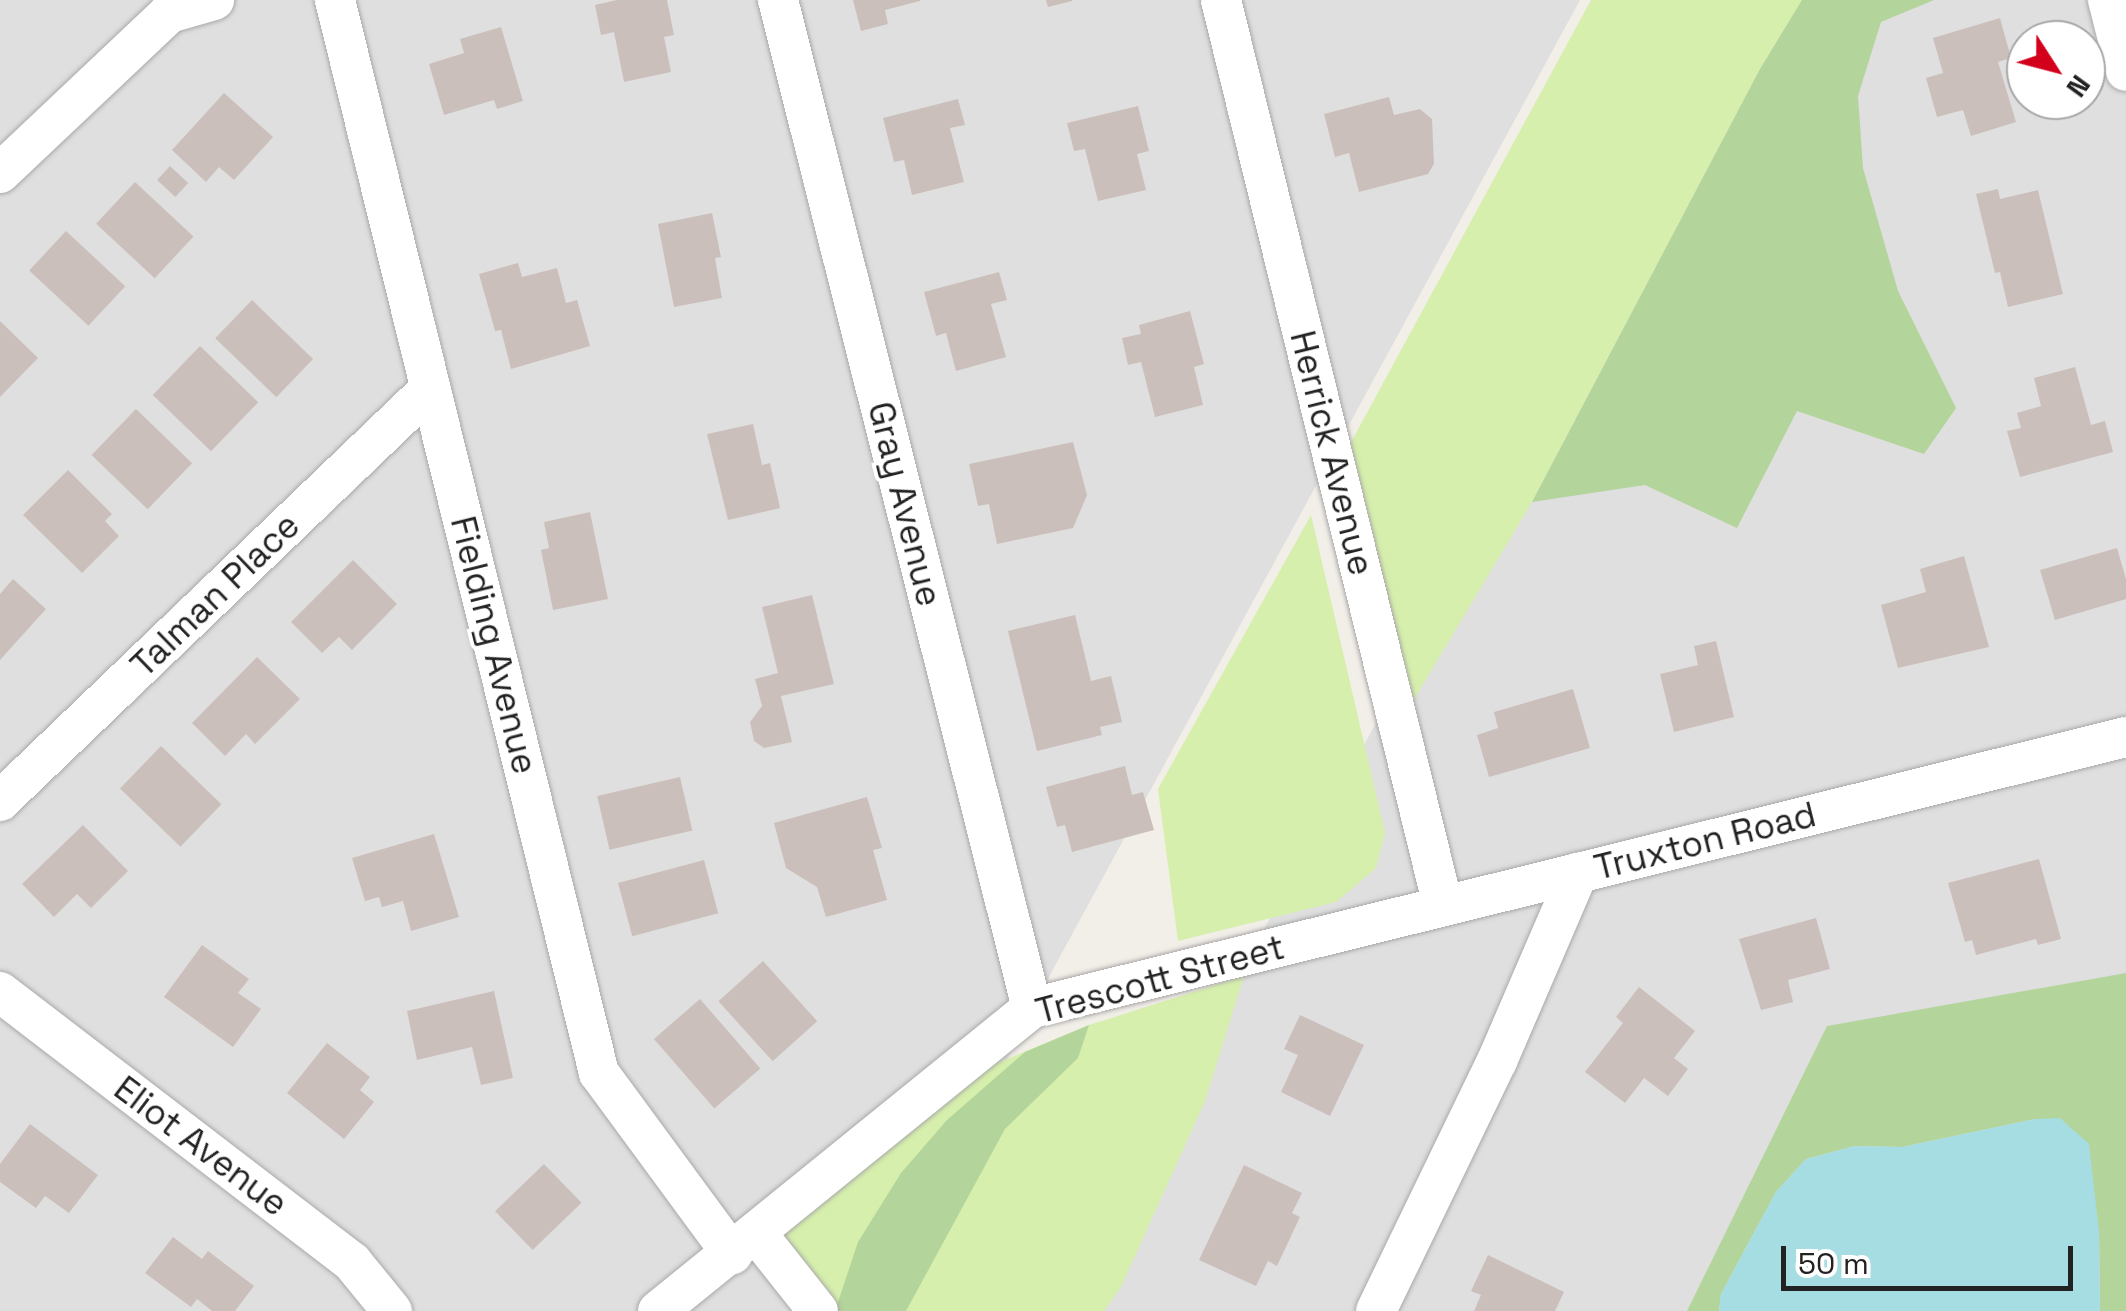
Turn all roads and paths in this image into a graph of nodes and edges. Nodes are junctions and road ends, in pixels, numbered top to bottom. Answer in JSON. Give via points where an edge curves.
{"nodes":[{"id":1,"x":214,"y":0,"type":"edge"},
{"id":2,"x":335,"y":0,"type":"edge"},
{"id":3,"x":778,"y":0,"type":"edge"},
{"id":4,"x":1221,"y":0,"type":"edge"},
{"id":5,"x":2108,"y":0,"type":"edge"},
{"id":6,"x":2126,"y":72,"type":"edge"},
{"id":7,"x":0,"y":173,"type":"edge"},
{"id":8,"x":430,"y":389,"type":"junction"},
{"id":9,"x":2126,"y":737,"type":"edge"},
{"id":10,"x":0,"y":801,"type":"edge"},
{"id":11,"x":1578,"y":873,"type":"junction"},
{"id":12,"x":1443,"y":906,"type":"junction"},
{"id":13,"x":0,"y":992,"type":"edge"},
{"id":14,"x":1032,"y":1008,"type":"junction"},
{"id":15,"x":744,"y":1244,"type":"junction"},
{"id":16,"x":392,"y":1311,"type":"edge"},
{"id":17,"x":658,"y":1311,"type":"edge"},
{"id":18,"x":818,"y":1311,"type":"edge"},
{"id":19,"x":1376,"y":1311,"type":"edge"}],
"edges":[{"from":1,"to":7,"type":"street","via":[[169,13]]},
{"from":2,"to":8,"type":"street","name":"Fielding Avenue"},
{"from":3,"to":14,"type":"street","name":"Gray Avenue"},
{"from":4,"to":12,"type":"street","name":"Herrick Avenue"},
{"from":5,"to":6,"type":"street"},
{"from":8,"to":10,"type":"street","name":"Talman Place"},
{"from":8,"to":15,"type":"street","name":"Fielding Avenue","via":[[600,1072]]},
{"from":9,"to":11,"type":"street","name":"Truxton Road"},
{"from":11,"to":12,"type":"street","name":"Trescott Street"},
{"from":11,"to":19,"type":"street","name":"Truxton Road","via":[[1497,1062]]},
{"from":12,"to":14,"type":"street","name":"Trescott Street"},
{"from":13,"to":16,"type":"street","name":"Eliot Avenue","via":[[352,1262]]},
{"from":14,"to":15,"type":"street","name":"Trescott Street"},
{"from":15,"to":17,"type":"street","name":"Trescott Street"},
{"from":15,"to":18,"type":"street","name":"Fielding Avenue"}]}
